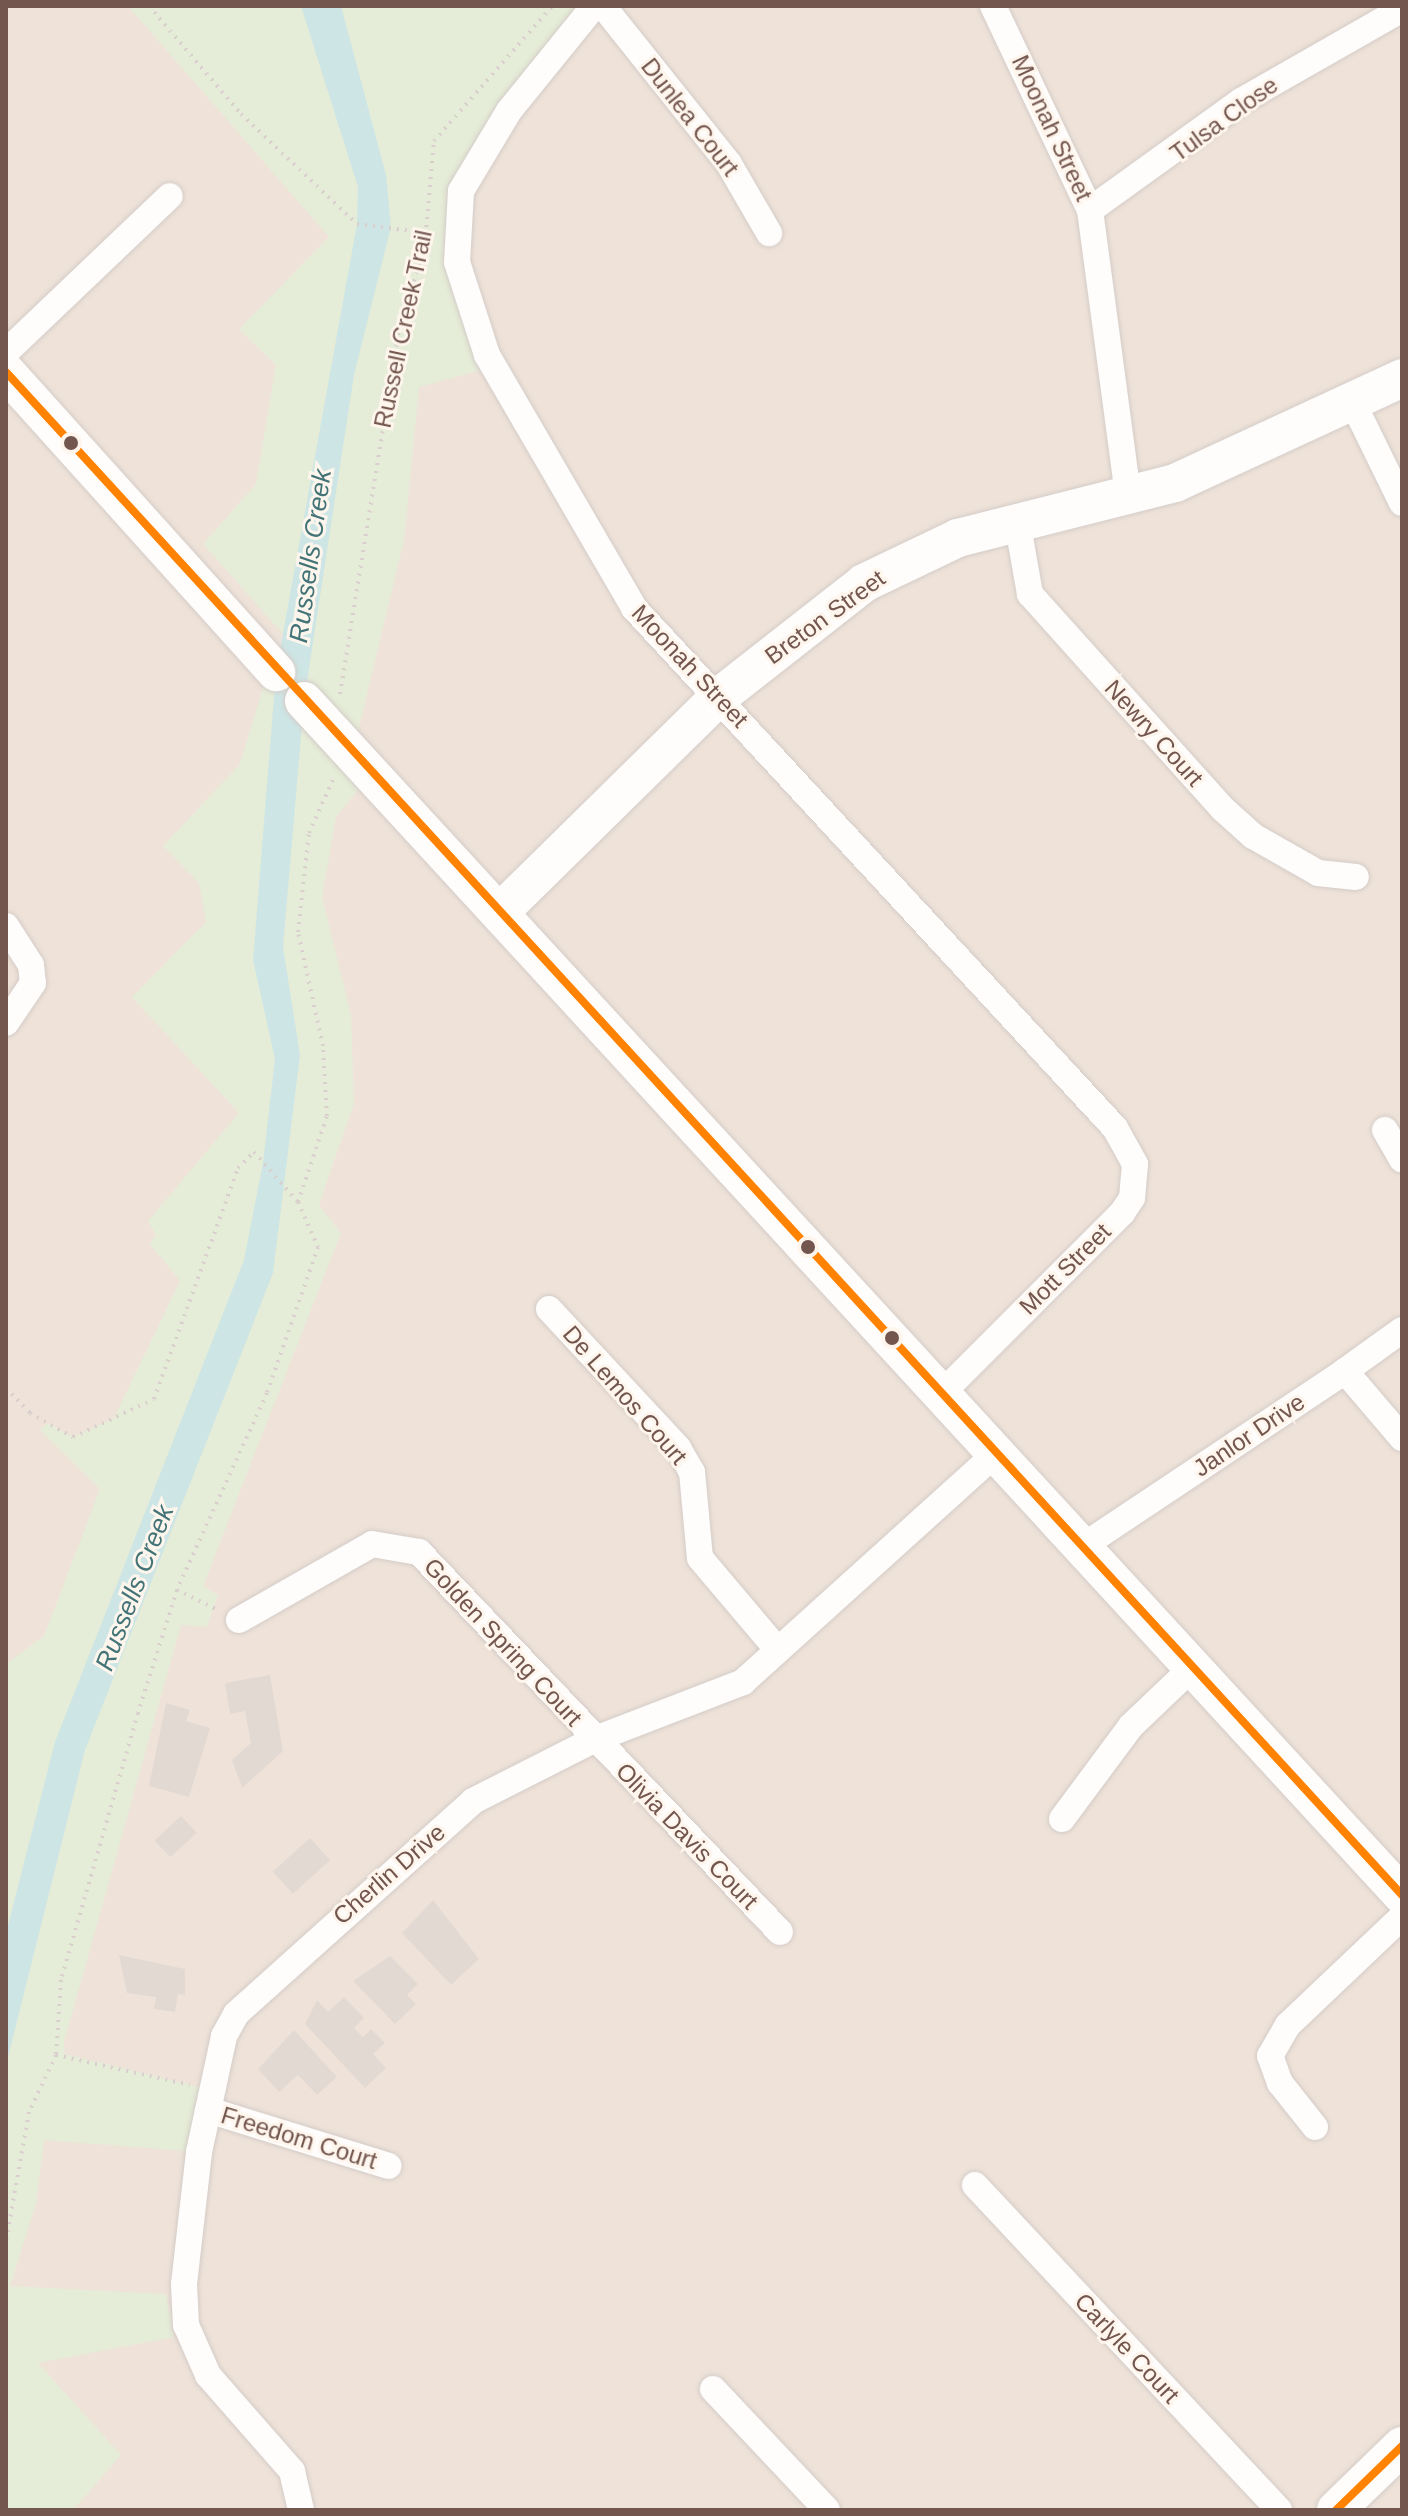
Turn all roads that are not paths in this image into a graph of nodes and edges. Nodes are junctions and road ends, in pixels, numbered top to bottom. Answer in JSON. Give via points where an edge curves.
{"nodes":[{"id":1,"x":594,"y":6,"type":"edge"},
{"id":2,"x":603,"y":6,"type":"edge"},
{"id":3,"x":993,"y":6,"type":"edge"},
{"id":4,"x":1402,"y":9,"type":"edge"},
{"id":5,"x":170,"y":196,"type":"dead end"},
{"id":6,"x":1090,"y":210,"type":"junction"},
{"id":7,"x":769,"y":233,"type":"dead end"},
{"id":8,"x":6,"y":352,"type":"edge"},
{"id":9,"x":6,"y":372,"type":"edge"},
{"id":10,"x":1402,"y":378,"type":"edge"},
{"id":11,"x":1354,"y":405,"type":"junction"},
{"id":12,"x":1128,"y":493,"type":"junction"},
{"id":13,"x":1402,"y":503,"type":"edge"},
{"id":14,"x":1018,"y":526,"type":"junction"},
{"id":15,"x":720,"y":696,"type":"junction"},
{"id":16,"x":1356,"y":877,"type":"dead end"},
{"id":17,"x":501,"y":911,"type":"junction"},
{"id":18,"x":6,"y":926,"type":"edge"},
{"id":19,"x":6,"y":1023,"type":"edge"},
{"id":20,"x":1115,"y":1128,"type":"joint"},
{"id":21,"x":1385,"y":1130,"type":"dead end"},
{"id":22,"x":1402,"y":1160,"type":"edge"},
{"id":23,"x":549,"y":1309,"type":"dead end"},
{"id":24,"x":1402,"y":1330,"type":"edge"},
{"id":25,"x":1345,"y":1371,"type":"junction"},
{"id":26,"x":942,"y":1393,"type":"junction"},
{"id":27,"x":1402,"y":1438,"type":"edge"},
{"id":28,"x":996,"y":1453,"type":"junction"},
{"id":29,"x":1080,"y":1548,"type":"junction"},
{"id":30,"x":239,"y":1620,"type":"road end"},
{"id":31,"x":777,"y":1649,"type":"junction"},
{"id":32,"x":1193,"y":1667,"type":"junction"},
{"id":33,"x":593,"y":1740,"type":"junction"},
{"id":34,"x":1062,"y":1819,"type":"dead end"},
{"id":35,"x":1402,"y":1895,"type":"edge"},
{"id":36,"x":1402,"y":1917,"type":"edge"},
{"id":37,"x":780,"y":1932,"type":"dead end"},
{"id":38,"x":210,"y":2100,"type":"junction"},
{"id":39,"x":1315,"y":2127,"type":"dead end"},
{"id":40,"x":389,"y":2166,"type":"dead end"},
{"id":41,"x":975,"y":2185,"type":"dead end"},
{"id":42,"x":713,"y":2389,"type":"dead end"},
{"id":43,"x":1402,"y":2446,"type":"edge"},
{"id":44,"x":301,"y":2510,"type":"edge"},
{"id":45,"x":827,"y":2510,"type":"edge"},
{"id":46,"x":1279,"y":2510,"type":"edge"},
{"id":47,"x":1336,"y":2510,"type":"edge"}],
"edges":[{"from":1,"to":15,"type":"street","name":"Moonah Street","via":[[478,156],[461,191],[457,262],[487,355],[576,518],[634,608]]},
{"from":2,"to":7,"type":"street","name":"Dunlea Court","via":[[729,164]]},
{"from":3,"to":6,"type":"street","name":"Moonah Street"},
{"from":4,"to":6,"type":"street","name":"Tulsa Close","via":[[1241,101]]},
{"from":5,"to":8,"type":"street"},
{"from":6,"to":12,"type":"street","name":"Moonah Street"},
{"from":9,"to":17,"type":"street"},
{"from":10,"to":11,"type":"street","name":"Breton Street"},
{"from":11,"to":12,"type":"street","name":"Breton Street","via":[[1229,462]]},
{"from":11,"to":13,"type":"street"},
{"from":12,"to":14,"type":"street","name":"Breton Street"},
{"from":14,"to":15,"type":"street","name":"Breton Street","via":[[958,538],[864,583]]},
{"from":14,"to":16,"type":"street","name":"Newry Court","via":[[1030,594],[1223,809],[1253,836],[1318,873]]},
{"from":15,"to":17,"type":"street","name":"Breton Street"},
{"from":15,"to":20,"type":"street","name":"Moonah Street"},
{"from":17,"to":26,"type":"street"},
{"from":18,"to":19,"type":"street","via":[[31,965],[33,983]]},
{"from":20,"to":26,"type":"street","name":"Mott Street","via":[[1135,1164],[1132,1198]]},
{"from":21,"to":22,"type":"street"},
{"from":23,"to":31,"type":"street","name":"De Lemos Court","via":[[678,1448],[692,1472],[700,1558]]},
{"from":24,"to":25,"type":"street","name":"Janlor Drive"},
{"from":25,"to":27,"type":"street"},
{"from":25,"to":29,"type":"street","name":"Janlor Drive"},
{"from":26,"to":28,"type":"street"},
{"from":28,"to":29,"type":"street"},
{"from":28,"to":31,"type":"street","name":"Cherlin Drive"},
{"from":29,"to":32,"type":"street"},
{"from":30,"to":33,"type":"street","name":"Golden Spring Court","via":[[372,1544],[398,1544],[419,1552]]},
{"from":31,"to":33,"type":"street","name":"Cherlin Drive","via":[[743,1682]]},
{"from":32,"to":34,"type":"street","via":[[1131,1726]]},
{"from":32,"to":35,"type":"street"},
{"from":33,"to":37,"type":"street","name":"Olivia Davis Court"},
{"from":33,"to":38,"type":"street","name":"Cherlin Drive","via":[[473,1801],[268,1981],[224,2036]]},
{"from":36,"to":39,"type":"street","via":[[1288,2025],[1270,2056],[1280,2083]]},
{"from":38,"to":40,"type":"street","name":"Freedom Court"},
{"from":38,"to":44,"type":"street","name":"Cherlin Drive","via":[[184,2284],[186,2325],[223,2395],[292,2471]]},
{"from":41,"to":46,"type":"street","name":"Carlyle Court"},
{"from":42,"to":45,"type":"street"},
{"from":43,"to":47,"type":"street"}]}
